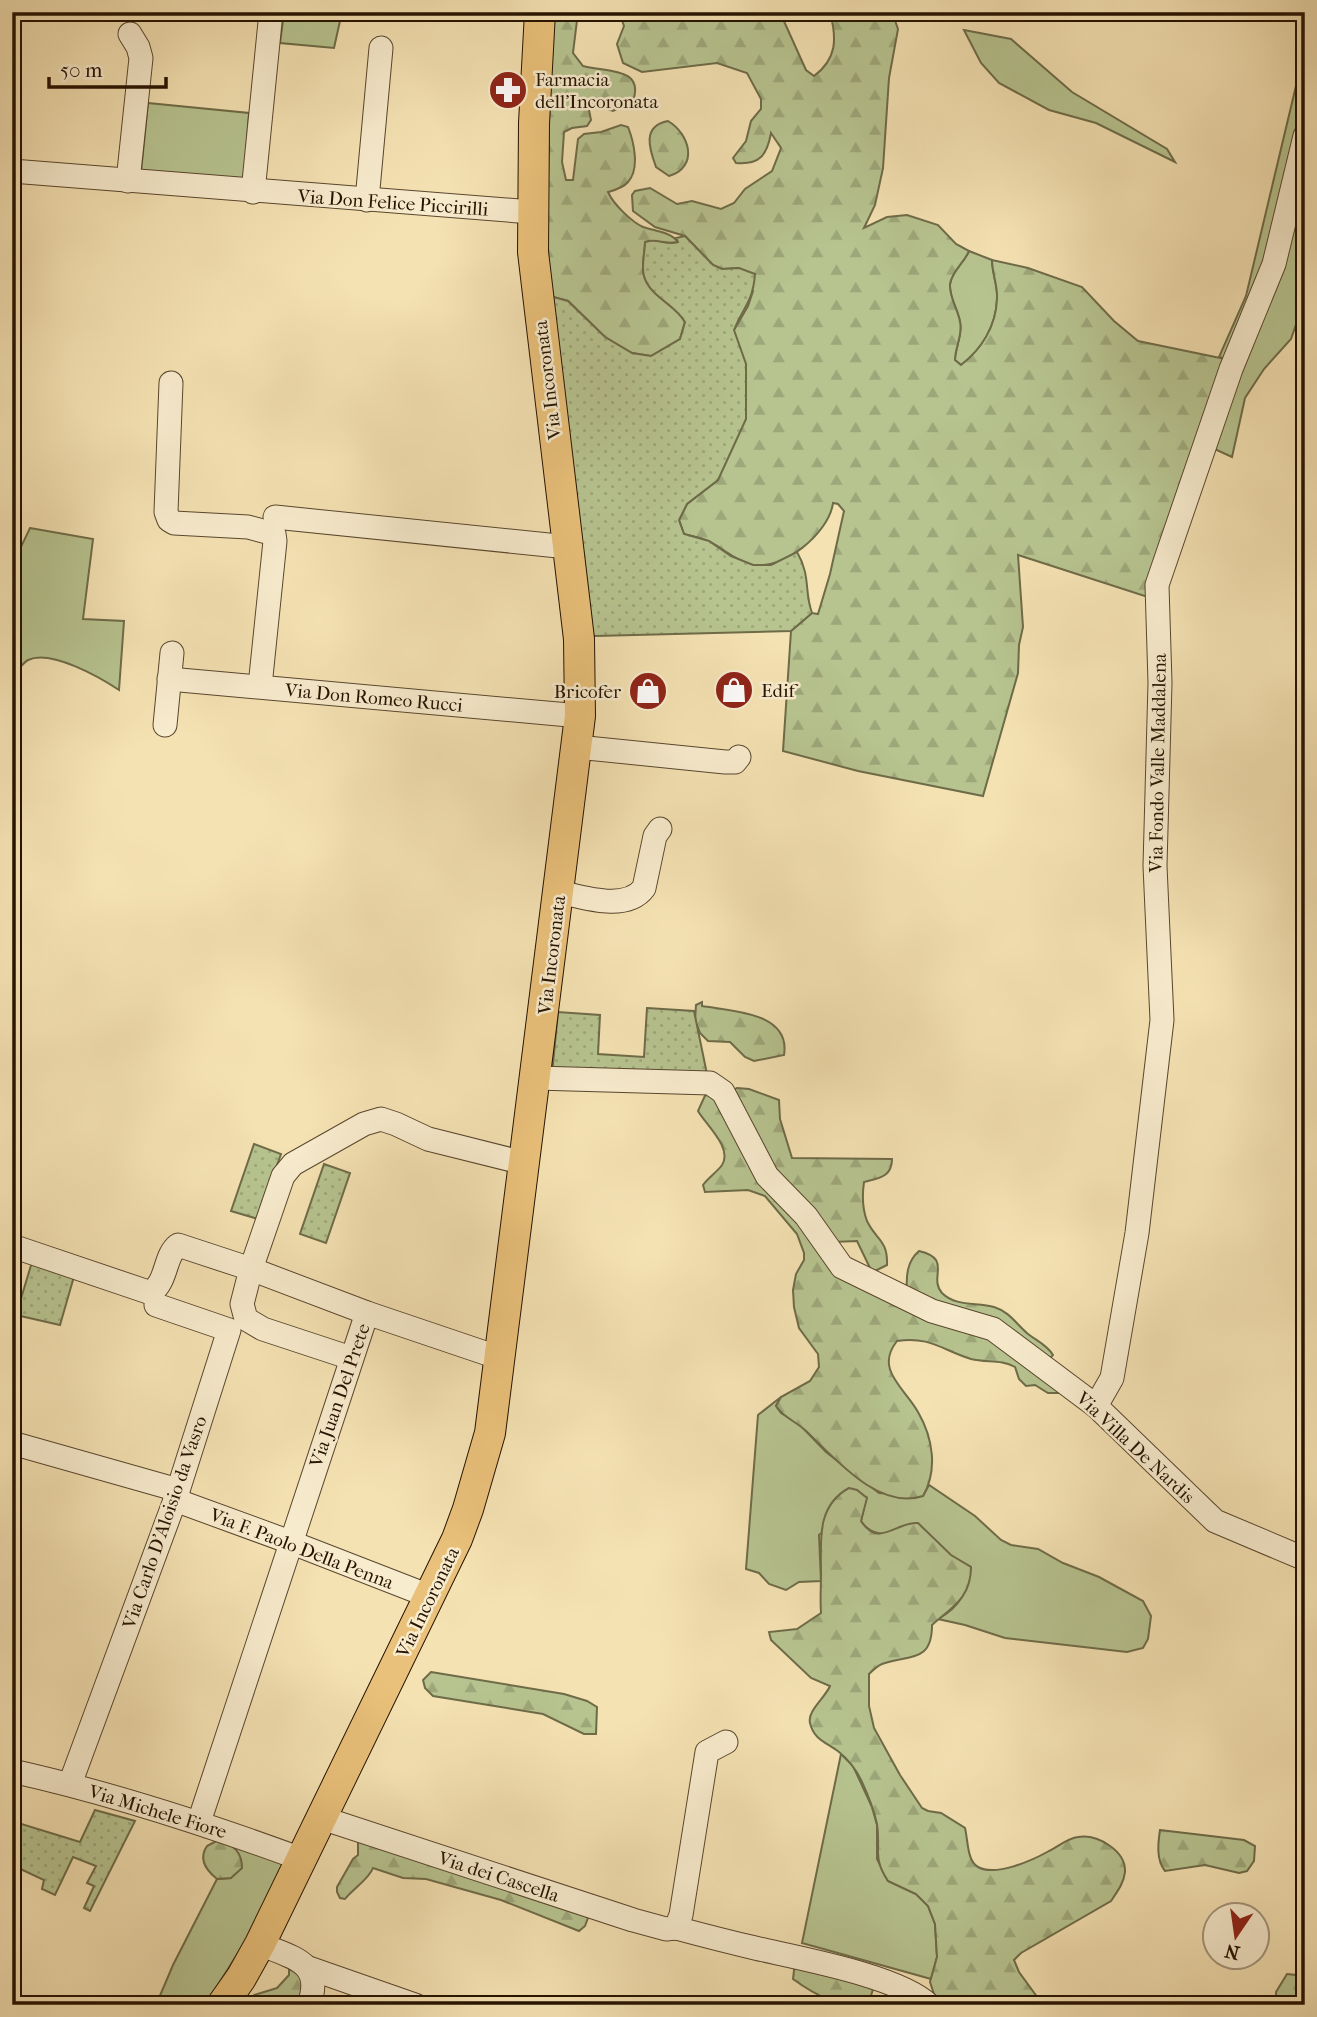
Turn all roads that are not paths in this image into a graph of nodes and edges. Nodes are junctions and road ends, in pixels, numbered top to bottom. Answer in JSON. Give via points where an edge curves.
{"nodes":[{"id":1,"x":271,"y":12,"type":"edge"},
{"id":2,"x":540,"y":12,"type":"edge"},
{"id":3,"x":130,"y":34,"type":"dead end"},
{"id":4,"x":381,"y":48,"type":"dead end"},
{"id":5,"x":1305,"y":136,"type":"edge"},
{"id":6,"x":12,"y":171,"type":"edge"},
{"id":7,"x":128,"y":181,"type":"junction"},
{"id":8,"x":253,"y":192,"type":"junction"},
{"id":9,"x":367,"y":200,"type":"junction"},
{"id":10,"x":532,"y":212,"type":"junction"},
{"id":11,"x":172,"y":383,"type":"dead end"},
{"id":12,"x":275,"y":517,"type":"dead end"},
{"id":13,"x":568,"y":547,"type":"junction"},
{"id":14,"x":172,"y":653,"type":"dead end"},
{"id":15,"x":169,"y":679,"type":"junction"},
{"id":16,"x":260,"y":686,"type":"junction"},
{"id":17,"x":580,"y":716,"type":"junction"},
{"id":18,"x":165,"y":725,"type":"dead end"},
{"id":19,"x":577,"y":747,"type":"junction"},
{"id":20,"x":739,"y":757,"type":"dead end"},
{"id":21,"x":660,"y":829,"type":"dead end"},
{"id":22,"x":559,"y":892,"type":"junction"},
{"id":23,"x":536,"y":1078,"type":"junction"},
{"id":24,"x":524,"y":1163,"type":"junction"},
{"id":25,"x":12,"y":1246,"type":"edge"},
{"id":26,"x":251,"y":1269,"type":"junction"},
{"id":27,"x":156,"y":1305,"type":"dead end"},
{"id":28,"x":367,"y":1313,"type":"junction"},
{"id":29,"x":351,"y":1358,"type":"junction"},
{"id":30,"x":500,"y":1358,"type":"junction"},
{"id":31,"x":1096,"y":1406,"type":"junction"},
{"id":32,"x":12,"y":1443,"type":"edge"},
{"id":33,"x":176,"y":1495,"type":"junction"},
{"id":34,"x":290,"y":1542,"type":"junction"},
{"id":35,"x":1305,"y":1559,"type":"edge"},
{"id":36,"x":429,"y":1597,"type":"junction"},
{"id":37,"x":726,"y":1742,"type":"dead end"},
{"id":38,"x":12,"y":1771,"type":"edge"},
{"id":39,"x":70,"y":1784,"type":"junction"},
{"id":40,"x":322,"y":1818,"type":"junction"},
{"id":41,"x":199,"y":1822,"type":"junction"},
{"id":42,"x":301,"y":1859,"type":"junction"},
{"id":43,"x":676,"y":1928,"type":"junction"},
{"id":44,"x":261,"y":1944,"type":"junction"},
{"id":45,"x":309,"y":1968,"type":"junction"},
{"id":46,"x":222,"y":2005,"type":"edge"},
{"id":47,"x":309,"y":2005,"type":"edge"},
{"id":48,"x":415,"y":2005,"type":"edge"},
{"id":49,"x":929,"y":2005,"type":"edge"}],
"edges":[{"from":1,"to":8,"type":"street"},
{"from":2,"to":10,"type":"main road","name":"Via Incoronata"},
{"from":3,"to":7,"type":"street","via":[[141,58]]},
{"from":4,"to":9,"type":"street"},
{"from":5,"to":31,"type":"street","name":"Via Fondo Valle Maddalena","via":[[1274,264],[1231,369],[1157,585],[1160,683],[1155,866],[1162,1020],[1128,1286],[1112,1378]]},
{"from":6,"to":7,"type":"street","name":"Via Don Felice Piccirilli"},
{"from":7,"to":8,"type":"street","name":"Via Don Felice Piccirilli"},
{"from":8,"to":9,"type":"street","name":"Via Don Felice Piccirilli"},
{"from":9,"to":10,"type":"street","name":"Via Don Felice Piccirilli"},
{"from":10,"to":13,"type":"main road","name":"Via Incoronata","via":[[534,266]]},
{"from":11,"to":16,"type":"street","via":[[169,520],[248,527],[274,534]]},
{"from":12,"to":13,"type":"street"},
{"from":13,"to":17,"type":"main road","name":"Via Incoronata","via":[[579,639]]},
{"from":14,"to":15,"type":"street"},
{"from":15,"to":16,"type":"street","name":"Via Don Romeo Rucci"},
{"from":15,"to":18,"type":"street"},
{"from":16,"to":17,"type":"street","name":"Via Don Romeo Rucci"},
{"from":17,"to":19,"type":"main road","name":"Via Incoronata"},
{"from":19,"to":20,"type":"street","via":[[725,762]]},
{"from":19,"to":22,"type":"main road","name":"Via Incoronata"},
{"from":21,"to":22,"type":"street","via":[[638,895],[606,901]]},
{"from":22,"to":23,"type":"main road","name":"Via Incoronata"},
{"from":23,"to":24,"type":"main road","name":"Via Incoronata"},
{"from":23,"to":31,"type":"street","name":"Via Villa De Nardis","via":[[710,1083],[723,1092],[767,1176],[806,1216],[842,1267],[932,1311],[993,1328]]},
{"from":24,"to":26,"type":"street","via":[[374,1120],[293,1164],[283,1176]]},
{"from":24,"to":30,"type":"main road","name":"Via Incoronata"},
{"from":25,"to":26,"type":"street","name":"Via Juan Del Prete","via":[[150,1293],[157,1288],[172,1249],[178,1245]]},
{"from":26,"to":28,"type":"street","name":"Via Juan Del Prete"},
{"from":26,"to":29,"type":"street","via":[[242,1304],[246,1319]]},
{"from":27,"to":33,"type":"street","name":"Via Carlo D'Aloisio da Vasro","via":[[229,1330]]},
{"from":28,"to":29,"type":"street","name":"Via Juan Del Prete"},
{"from":28,"to":30,"type":"street"},
{"from":29,"to":34,"type":"street","name":"Via Juan Del Prete"},
{"from":30,"to":36,"type":"main road","name":"Via Incoronata","via":[[490,1433],[468,1509]]},
{"from":31,"to":35,"type":"street","name":"Via Villa De Nardis","via":[[1215,1521]]},
{"from":32,"to":33,"type":"street","name":"Via F. Paolo Della Penna"},
{"from":33,"to":34,"type":"street","name":"Via F. Paolo Della Penna"},
{"from":33,"to":39,"type":"street","name":"Via Carlo D'Aloisio da Vasro"},
{"from":34,"to":36,"type":"street","name":"Via F. Paolo Della Penna"},
{"from":34,"to":41,"type":"street","name":"Via Juan Del Prete"},
{"from":36,"to":40,"type":"main road","name":"Via Incoronata"},
{"from":37,"to":43,"type":"street","via":[[707,1752]]},
{"from":38,"to":39,"type":"street","name":"Via Michele Fiore"},
{"from":39,"to":41,"type":"street","name":"Via Michele Fiore"},
{"from":40,"to":42,"type":"main road","name":"Via Incoronata"},
{"from":40,"to":43,"type":"street","name":"Via dei Cascella","via":[[633,1920]]},
{"from":41,"to":42,"type":"street","name":"Via Michele Fiore"},
{"from":42,"to":44,"type":"main road","name":"Via Incoronata"},
{"from":43,"to":49,"type":"street","name":"Via dei Cascella","via":[[834,1966],[896,1986]]},
{"from":44,"to":45,"type":"street"},
{"from":44,"to":46,"type":"main road","name":"Via Incoronata"},
{"from":45,"to":47,"type":"street","via":[[314,1979]]},
{"from":45,"to":48,"type":"street"}]}
